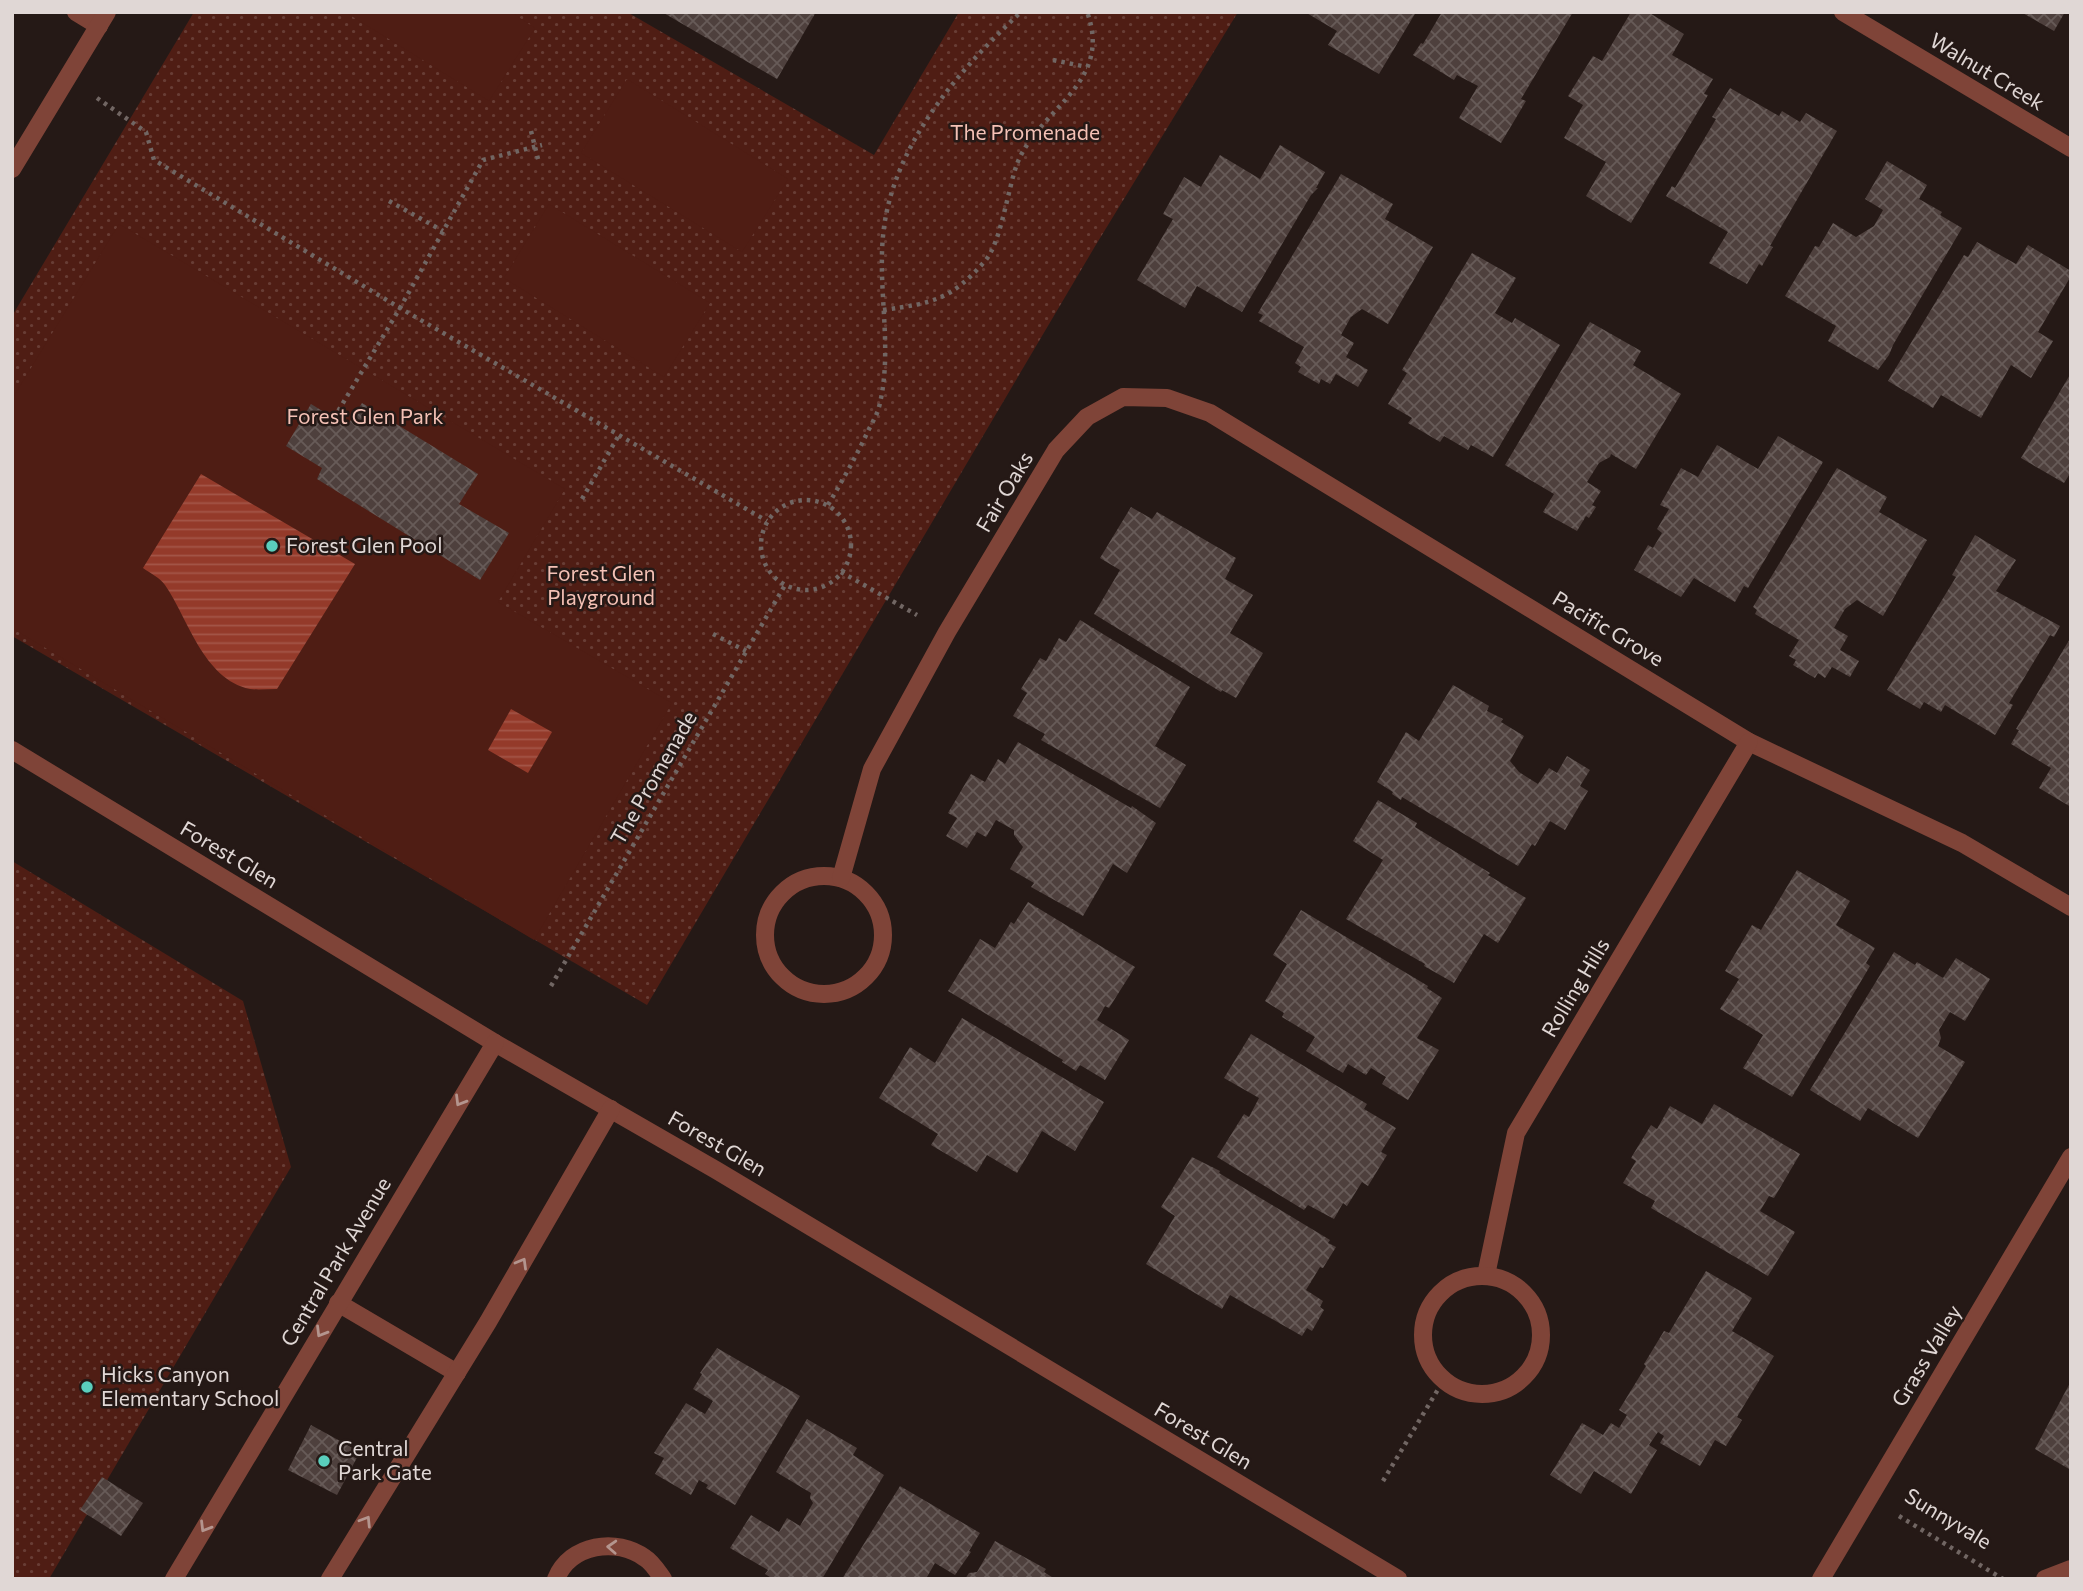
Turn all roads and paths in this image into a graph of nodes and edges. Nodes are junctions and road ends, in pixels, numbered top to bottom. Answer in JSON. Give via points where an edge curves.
{"nodes":[{"id":1,"x":76,"y":12,"type":"edge"},
{"id":2,"x":1021,"y":12,"type":"edge"},
{"id":3,"x":1087,"y":12,"type":"edge"},
{"id":4,"x":1843,"y":12,"type":"edge"},
{"id":5,"x":103,"y":19,"type":"edge"},
{"id":6,"x":1053,"y":60,"type":"dead end"},
{"id":7,"x":1087,"y":67,"type":"junction"},
{"id":8,"x":68,"y":77,"type":"junction"},
{"id":9,"x":531,"y":131,"type":"dead end"},
{"id":10,"x":542,"y":145,"type":"dead end"},
{"id":11,"x":535,"y":146,"type":"junction"},
{"id":12,"x":2071,"y":148,"type":"edge"},
{"id":13,"x":539,"y":163,"type":"dead end"},
{"id":14,"x":12,"y":169,"type":"edge"},
{"id":15,"x":389,"y":201,"type":"dead end"},
{"id":16,"x":443,"y":231,"type":"junction"},
{"id":17,"x":400,"y":307,"type":"junction"},
{"id":18,"x":883,"y":310,"type":"junction"},
{"id":19,"x":1123,"y":397,"type":"joint"},
{"id":20,"x":334,"y":418,"type":"dead end"},
{"id":21,"x":619,"y":435,"type":"junction"},
{"id":22,"x":582,"y":499,"type":"dead end"},
{"id":23,"x":828,"y":505,"type":"junction"},
{"id":24,"x":767,"y":521,"type":"junction"},
{"id":25,"x":841,"y":572,"type":"junction"},
{"id":26,"x":785,"y":585,"type":"junction"},
{"id":27,"x":947,"y":632,"type":"junction"},
{"id":28,"x":713,"y":634,"type":"dead end"},
{"id":29,"x":746,"y":651,"type":"junction"},
{"id":30,"x":1749,"y":742,"type":"junction"},
{"id":31,"x":12,"y":750,"type":"edge"},
{"id":32,"x":841,"y":878,"type":"junction"},
{"id":33,"x":2071,"y":907,"type":"edge"},
{"id":34,"x":551,"y":986,"type":"dead end"},
{"id":35,"x":495,"y":1043,"type":"junction"},
{"id":36,"x":611,"y":1109,"type":"junction"},
{"id":37,"x":2071,"y":1157,"type":"edge"},
{"id":38,"x":1486,"y":1275,"type":"junction"},
{"id":39,"x":338,"y":1303,"type":"junction"},
{"id":40,"x":457,"y":1373,"type":"junction"},
{"id":41,"x":1443,"y":1381,"type":"junction"},
{"id":42,"x":1383,"y":1481,"type":"dead end"},
{"id":43,"x":1869,"y":1498,"type":"junction"},
{"id":44,"x":2071,"y":1569,"type":"edge"},
{"id":45,"x":174,"y":1579,"type":"edge"},
{"id":46,"x":330,"y":1579,"type":"edge"},
{"id":47,"x":556,"y":1579,"type":"edge"},
{"id":48,"x":663,"y":1579,"type":"edge"},
{"id":49,"x":1398,"y":1579,"type":"edge"},
{"id":50,"x":1821,"y":1579,"type":"edge"},
{"id":51,"x":2003,"y":1579,"type":"edge"},
{"id":52,"x":2045,"y":1579,"type":"edge"}],
"edges":[{"from":1,"to":5,"type":"street"},
{"from":2,"to":18,"type":"path","via":[[957,78],[910,149],[885,225]]},
{"from":3,"to":7,"type":"path","via":[[1092,26]]},
{"from":4,"to":12,"type":"street","name":"Walnut Creek"},
{"from":5,"to":8,"type":"street"},
{"from":6,"to":7,"type":"path"},
{"from":7,"to":18,"type":"path","via":[[1078,87],[1033,137],[1018,162],[988,258],[953,293],[926,304]]},
{"from":8,"to":14,"type":"street"},
{"from":8,"to":17,"type":"path","via":[[146,132],[153,160]]},
{"from":9,"to":11,"type":"path"},
{"from":10,"to":11,"type":"path"},
{"from":11,"to":13,"type":"path"},
{"from":11,"to":16,"type":"path","via":[[483,160]]},
{"from":15,"to":16,"type":"path"},
{"from":16,"to":17,"type":"path"},
{"from":17,"to":20,"type":"path"},
{"from":17,"to":21,"type":"path"},
{"from":18,"to":23,"type":"path","via":[[879,408]]},
{"from":19,"to":27,"type":"street","name":"Fair Oaks","via":[[1087,417],[1056,450]]},
{"from":19,"to":30,"type":"street","name":"Pacific Grove","via":[[1167,398],[1210,414]]},
{"from":21,"to":22,"type":"path"},
{"from":21,"to":24,"type":"path"},
{"from":23,"to":24,"type":"path","via":[[801,500],[787,504]]},
{"from":23,"to":25,"type":"path","via":[[840,515],[852,543]]},
{"from":24,"to":26,"type":"path","via":[[761,550],[773,576]]},
{"from":25,"to":26,"type":"path","via":[[834,581],[810,590]]},
{"from":25,"to":27,"type":"path"},
{"from":26,"to":29,"type":"path","name":"The Promenade"},
{"from":27,"to":32,"type":"street","name":"Fair Oaks","via":[[873,769]]},
{"from":28,"to":29,"type":"path"},
{"from":29,"to":34,"type":"path","name":"The Promenade"},
{"from":30,"to":33,"type":"street","name":"Pacific Grove","via":[[1962,843]]},
{"from":30,"to":38,"type":"street","name":"Rolling Hills","via":[[1516,1133]]},
{"from":31,"to":35,"type":"street","name":"Forest Glen"},
{"from":32,"to":32,"type":"street","via":[[803,879],[786,889],[765,922],[769,960],[795,987],[814,994],[853,987],[869,975],[880,958],[882,919],[873,900],[859,886]]},
{"from":35,"to":36,"type":"street","name":"Forest Glen"},
{"from":35,"to":39,"type":"street","name":"Central Park Avenue","one_way":true},
{"from":40,"to":36,"type":"street","one_way":true},
{"from":36,"to":49,"type":"street","name":"Forest Glen"},
{"from":37,"to":43,"type":"street","name":"Grass Valley"},
{"from":38,"to":41,"type":"street","via":[[1462,1279],[1440,1292],[1426,1313],[1421,1338],[1427,1361]]},
{"from":38,"to":41,"type":"street","via":[[1510,1282],[1529,1298],[1540,1321],[1540,1346],[1531,1369],[1513,1386],[1490,1394],[1465,1393]]},
{"from":39,"to":40,"type":"street"},
{"from":39,"to":45,"type":"street","name":"Central Park Avenue","one_way":true},
{"from":46,"to":40,"type":"street","one_way":true},
{"from":41,"to":42,"type":"path"},
{"from":43,"to":50,"type":"street","name":"Grass Valley"},
{"from":43,"to":51,"type":"path","name":"Sunnyvale"},
{"from":44,"to":52,"type":"street"},
{"from":48,"to":47,"type":"street","one_way":true,"via":[[646,1558],[625,1547],[600,1546],[576,1555]]}]}
